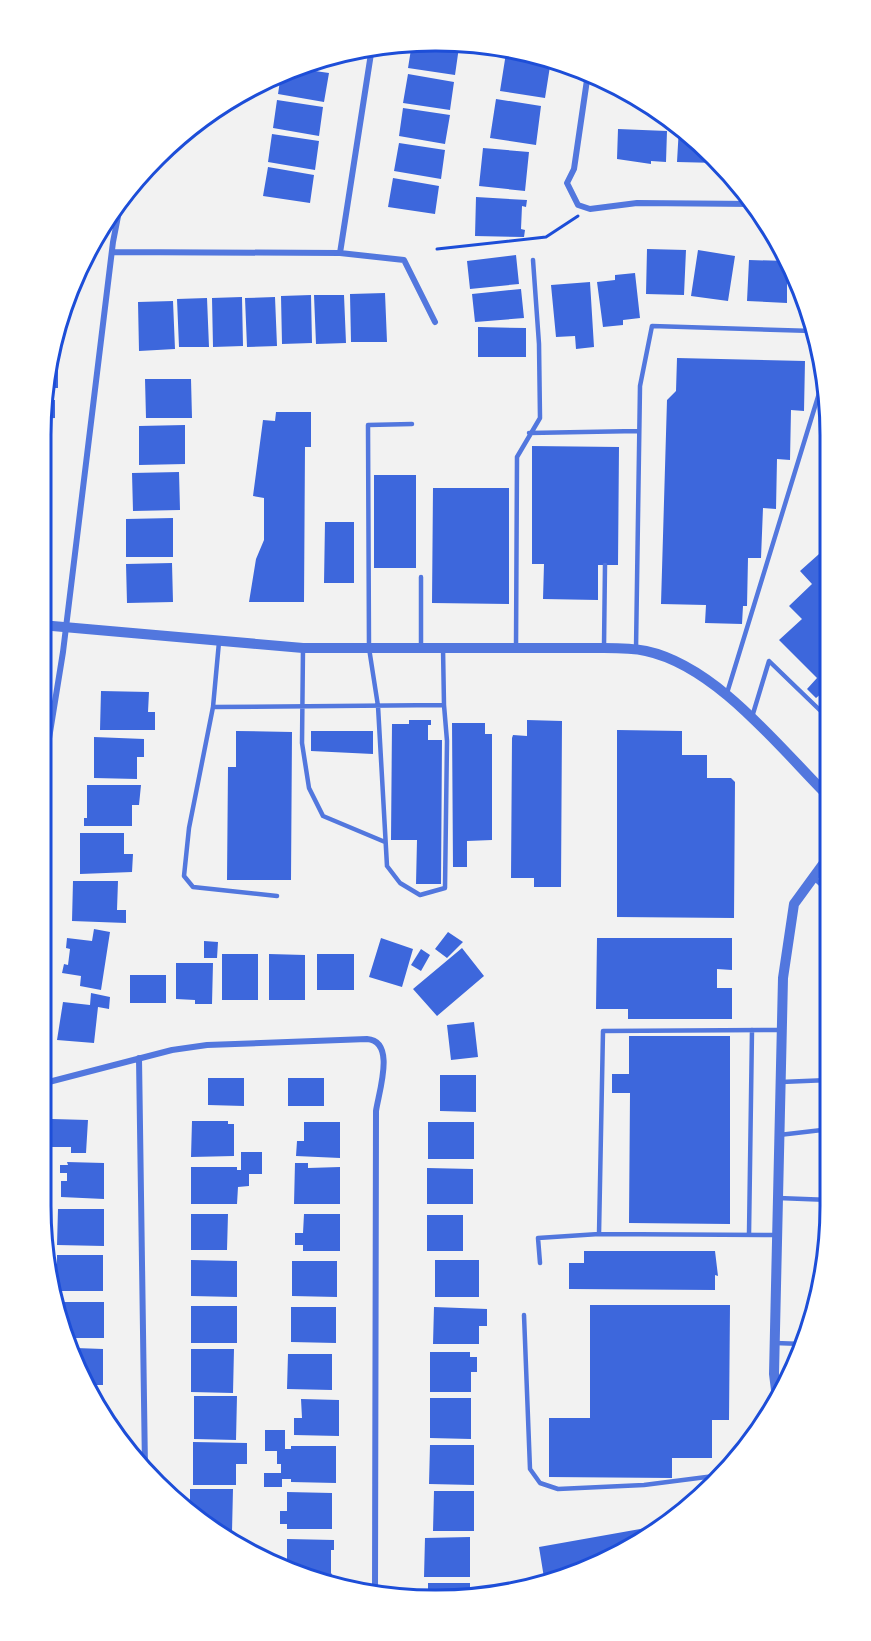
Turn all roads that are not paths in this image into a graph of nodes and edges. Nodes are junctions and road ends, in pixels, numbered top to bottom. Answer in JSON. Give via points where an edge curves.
{"nodes":[{"id":1,"x":371,"y":56,"type":"edge"},
{"id":2,"x":587,"y":82,"type":"edge"},
{"id":3,"x":743,"y":204,"type":"edge"},
{"id":4,"x":118,"y":219,"type":"edge"},
{"id":5,"x":112,"y":252,"type":"junction"},
{"id":6,"x":340,"y":253,"type":"junction"},
{"id":7,"x":533,"y":260,"type":"dead end"},
{"id":8,"x":435,"y":322,"type":"dead end"},
{"id":9,"x":805,"y":331,"type":"edge"},
{"id":10,"x":818,"y":397,"type":"edge"},
{"id":11,"x":412,"y":424,"type":"dead end"},
{"id":12,"x":638,"y":431,"type":"junction"},
{"id":13,"x":529,"y":433,"type":"junction"},
{"id":14,"x":605,"y":565,"type":"dead end"},
{"id":15,"x":421,"y":577,"type":"dead end"},
{"id":16,"x":51,"y":625,"type":"edge"},
{"id":17,"x":65,"y":626,"type":"junction"},
{"id":18,"x":219,"y":642,"type":"junction"},
{"id":19,"x":303,"y":648,"type":"junction"},
{"id":20,"x":369,"y":648,"type":"junction"},
{"id":21,"x":421,"y":648,"type":"junction"},
{"id":22,"x":443,"y":648,"type":"junction"},
{"id":23,"x":516,"y":648,"type":"junction"},
{"id":24,"x":604,"y":648,"type":"junction"},
{"id":25,"x":636,"y":649,"type":"junction"},
{"id":26,"x":726,"y":696,"type":"junction"},
{"id":27,"x":444,"y":705,"type":"junction"},
{"id":28,"x":378,"y":706,"type":"junction"},
{"id":29,"x":213,"y":707,"type":"junction"},
{"id":30,"x":303,"y":707,"type":"junction"},
{"id":31,"x":820,"y":710,"type":"edge"},
{"id":32,"x":752,"y":719,"type":"junction"},
{"id":33,"x":51,"y":720,"type":"edge"},
{"id":34,"x":820,"y":788,"type":"edge"},
{"id":35,"x":385,"y":842,"type":"junction"},
{"id":36,"x":820,"y":866,"type":"edge"},
{"id":37,"x":812,"y":877,"type":"junction"},
{"id":38,"x":820,"y":884,"type":"edge"},
{"id":39,"x":277,"y":896,"type":"dead end"},
{"id":40,"x":752,"y":1030,"type":"junction"},
{"id":41,"x":781,"y":1030,"type":"junction"},
{"id":42,"x":139,"y":1058,"type":"junction"},
{"id":43,"x":820,"y":1080,"type":"edge"},
{"id":44,"x":51,"y":1081,"type":"edge"},
{"id":45,"x":780,"y":1082,"type":"junction"},
{"id":46,"x":820,"y":1130,"type":"edge"},
{"id":47,"x":779,"y":1135,"type":"junction"},
{"id":48,"x":778,"y":1198,"type":"junction"},
{"id":49,"x":820,"y":1200,"type":"edge"},
{"id":50,"x":599,"y":1234,"type":"junction"},
{"id":51,"x":749,"y":1234,"type":"junction"},
{"id":52,"x":777,"y":1234,"type":"junction"},
{"id":53,"x":540,"y":1263,"type":"dead end"},
{"id":54,"x":524,"y":1315,"type":"dead end"},
{"id":55,"x":775,"y":1343,"type":"junction"},
{"id":56,"x":794,"y":1344,"type":"edge"},
{"id":57,"x":775,"y":1385,"type":"edge"},
{"id":58,"x":145,"y":1458,"type":"edge"},
{"id":59,"x":707,"y":1477,"type":"edge"},
{"id":60,"x":375,"y":1585,"type":"edge"}],
"edges":[{"from":1,"to":6,"type":"street"},
{"from":2,"to":3,"type":"street","via":[[574,169],[567,183],[578,205],[590,209],[638,203]]},
{"from":4,"to":5,"type":"street"},
{"from":5,"to":6,"type":"street"},
{"from":5,"to":17,"type":"street"},
{"from":6,"to":8,"type":"street","via":[[404,260]]},
{"from":7,"to":13,"type":"lane","via":[[540,418]]},
{"from":9,"to":12,"type":"lane","via":[[652,326],[640,386]]},
{"from":10,"to":26,"type":"lane"},
{"from":11,"to":20,"type":"lane","via":[[368,424]]},
{"from":12,"to":13,"type":"lane"},
{"from":12,"to":25,"type":"lane"},
{"from":13,"to":23,"type":"lane","via":[[517,457]]},
{"from":14,"to":24,"type":"lane"},
{"from":15,"to":21,"type":"lane"},
{"from":16,"to":17,"type":"street"},
{"from":17,"to":18,"type":"street"},
{"from":17,"to":33,"type":"street"},
{"from":18,"to":19,"type":"street"},
{"from":18,"to":29,"type":"lane"},
{"from":19,"to":20,"type":"street"},
{"from":19,"to":30,"type":"lane"},
{"from":20,"to":21,"type":"street"},
{"from":20,"to":28,"type":"lane"},
{"from":21,"to":22,"type":"street"},
{"from":22,"to":23,"type":"street"},
{"from":22,"to":27,"type":"lane"},
{"from":23,"to":24,"type":"street"},
{"from":24,"to":25,"type":"street"},
{"from":25,"to":26,"type":"street","via":[[663,656],[693,671]]},
{"from":26,"to":32,"type":"street"},
{"from":27,"to":28,"type":"lane"},
{"from":27,"to":35,"type":"lane","via":[[445,888],[420,895],[400,884],[387,867]]},
{"from":28,"to":30,"type":"lane"},
{"from":28,"to":35,"type":"lane"},
{"from":29,"to":30,"type":"lane"},
{"from":29,"to":39,"type":"lane","via":[[189,828],[184,876],[193,887]]},
{"from":30,"to":35,"type":"lane","via":[[302,743],[309,788],[323,816]]},
{"from":31,"to":32,"type":"lane","via":[[769,661]]},
{"from":32,"to":34,"type":"street"},
{"from":36,"to":37,"type":"street"},
{"from":37,"to":38,"type":"lane"},
{"from":37,"to":41,"type":"street","via":[[794,904],[789,926]]},
{"from":40,"to":41,"type":"lane"},
{"from":40,"to":50,"type":"lane","via":[[603,1031]]},
{"from":40,"to":51,"type":"lane"},
{"from":41,"to":45,"type":"street"},
{"from":42,"to":44,"type":"street"},
{"from":42,"to":58,"type":"street"},
{"from":42,"to":60,"type":"street","via":[[207,1045],[367,1039],[382,1045],[376,1110]]},
{"from":43,"to":45,"type":"lane"},
{"from":45,"to":47,"type":"street"},
{"from":46,"to":47,"type":"lane"},
{"from":47,"to":48,"type":"street"},
{"from":48,"to":49,"type":"lane"},
{"from":48,"to":52,"type":"street"},
{"from":50,"to":51,"type":"lane"},
{"from":50,"to":53,"type":"lane","via":[[538,1238]]},
{"from":51,"to":52,"type":"lane"},
{"from":52,"to":55,"type":"street"},
{"from":54,"to":59,"type":"lane","via":[[530,1469],[540,1483],[568,1489]]},
{"from":55,"to":56,"type":"lane"},
{"from":55,"to":57,"type":"street"}]}
